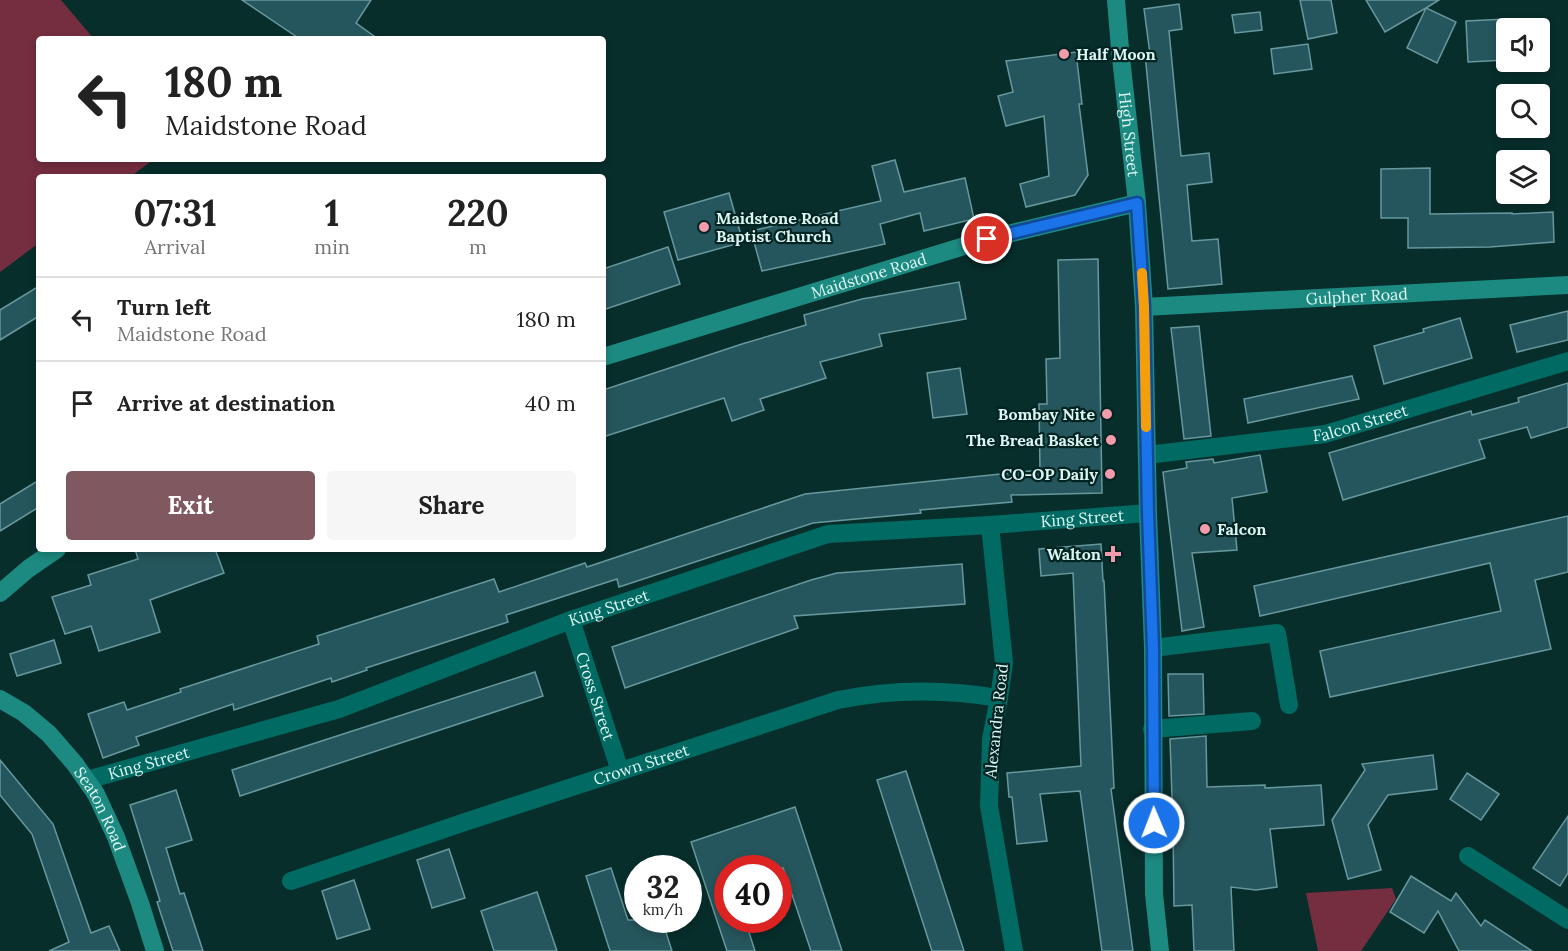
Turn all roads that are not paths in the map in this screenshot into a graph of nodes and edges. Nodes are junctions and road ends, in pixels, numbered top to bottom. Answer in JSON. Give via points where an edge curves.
{"nodes":[{"id":1,"x":1116,"y":0,"type":"edge"},
{"id":2,"x":1137,"y":203,"type":"junction"},
{"id":3,"x":1568,"y":285,"type":"edge"},
{"id":4,"x":1144,"y":307,"type":"junction"},
{"id":5,"x":606,"y":356,"type":"edge"},
{"id":6,"x":1568,"y":361,"type":"edge"},
{"id":7,"x":1147,"y":455,"type":"junction"},
{"id":8,"x":1148,"y":513,"type":"junction"},
{"id":9,"x":990,"y":525,"type":"junction"},
{"id":10,"x":53,"y":552,"type":"edge"},
{"id":11,"x":0,"y":593,"type":"edge"},
{"id":12,"x":571,"y":620,"type":"junction"},
{"id":13,"x":1153,"y":648,"type":"junction"},
{"id":14,"x":999,"y":698,"type":"junction"},
{"id":15,"x":0,"y":699,"type":"edge"},
{"id":16,"x":1289,"y":705,"type":"dead end"},
{"id":17,"x":1252,"y":721,"type":"dead end"},
{"id":18,"x":1152,"y":729,"type":"junction"},
{"id":19,"x":620,"y":771,"type":"junction"},
{"id":20,"x":87,"y":780,"type":"junction"},
{"id":21,"x":1468,"y":856,"type":"dead end"},
{"id":22,"x":291,"y":881,"type":"dead end"},
{"id":23,"x":1568,"y":920,"type":"edge"},
{"id":24,"x":155,"y":951,"type":"edge"},
{"id":25,"x":1014,"y":951,"type":"edge"},
{"id":26,"x":1160,"y":951,"type":"edge"}],
"edges":[{"from":1,"to":2,"type":"street","name":"High Street"},
{"from":2,"to":4,"type":"street","name":"High Street"},
{"from":2,"to":5,"type":"street","name":"Maidstone Road","via":[[987,239]]},
{"from":3,"to":4,"type":"street","name":"Gulpher Road"},
{"from":4,"to":7,"type":"street","name":"High Street"},
{"from":6,"to":7,"type":"street","name":"Falcon Street","via":[[1325,434]]},
{"from":7,"to":8,"type":"street","name":"High Street"},
{"from":8,"to":9,"type":"street","name":"King Street"},
{"from":8,"to":13,"type":"street","name":"High Street"},
{"from":9,"to":12,"type":"street","name":"King Street","via":[[828,534]]},
{"from":9,"to":14,"type":"street","name":"Alexandra Road","via":[[1004,663]]},
{"from":10,"to":11,"type":"street"},
{"from":12,"to":19,"type":"street","name":"Cross Street"},
{"from":12,"to":20,"type":"street","name":"King Street","via":[[339,709]]},
{"from":13,"to":16,"type":"street","via":[[1277,633]]},
{"from":13,"to":18,"type":"street","name":"High Street"},
{"from":14,"to":19,"type":"street","name":"Crown Street","via":[[948,691],[856,696]]},
{"from":14,"to":25,"type":"street","name":"Alexandra Road","via":[[991,739],[988,806]]},
{"from":15,"to":20,"type":"street","name":"Seaton Road","via":[[38,723]]},
{"from":17,"to":18,"type":"street"},
{"from":18,"to":26,"type":"street","name":"High Street"},
{"from":19,"to":22,"type":"street","name":"Crown Street"},
{"from":20,"to":24,"type":"street","name":"Seaton Road","via":[[116,837]]},
{"from":21,"to":23,"type":"street"}]}
